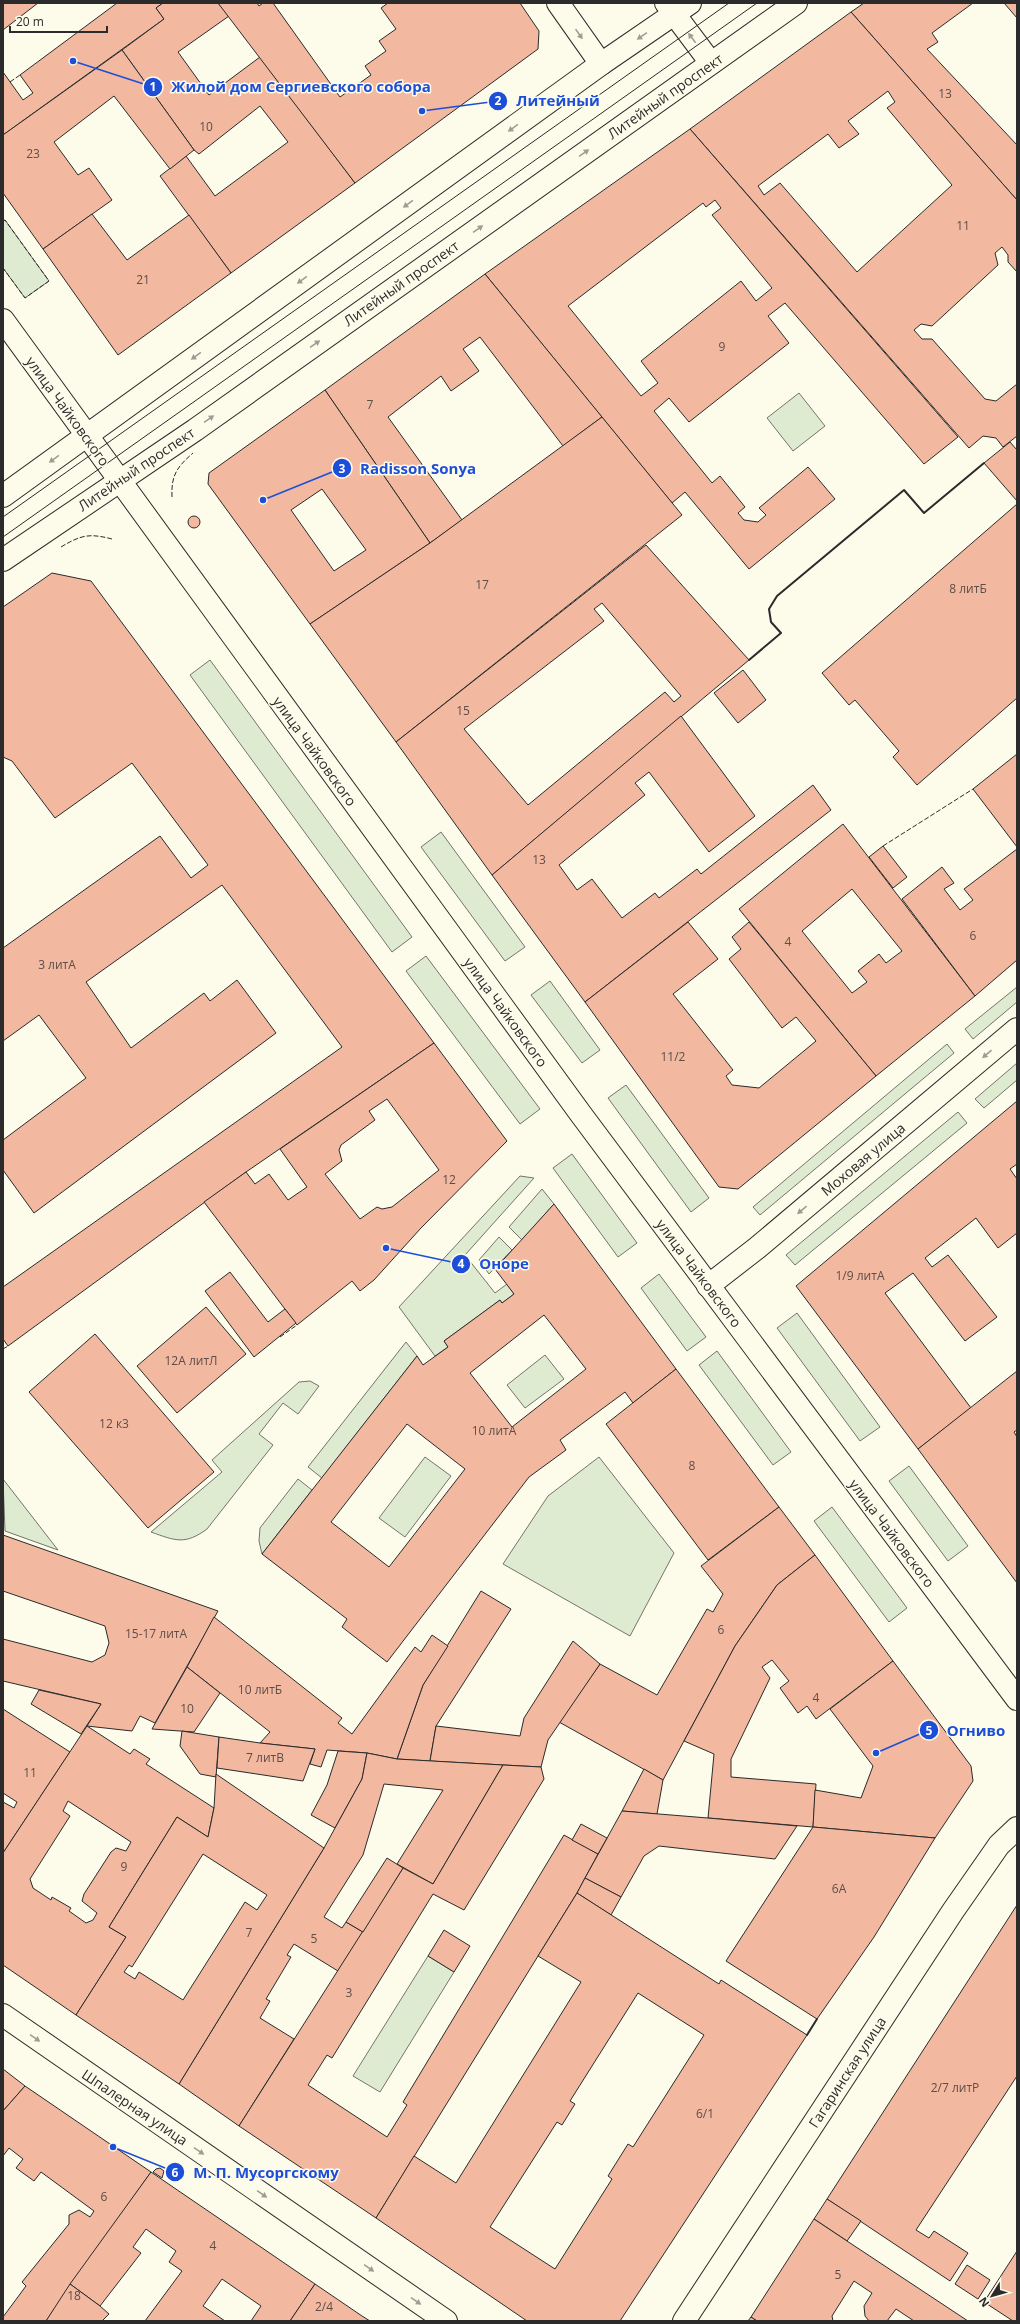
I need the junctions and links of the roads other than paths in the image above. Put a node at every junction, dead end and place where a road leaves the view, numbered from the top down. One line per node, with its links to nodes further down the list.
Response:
1 (558, 3): 5 (street, one-way to 5)
2 (796, 3): 4 (street, Литейный проспект)
3 (677, 7): 4 (street, one-way to 3); 5 (street, one-way to 5)
4 (711, 63): 8 (street, Литейный проспект, one-way to 4)
5 (601, 64): 7 (street, one-way to 7)
6 (3, 320): 7 (street, улица Чайковского)
7 (86, 436): 8 (street, улица Чайковского); 9 (street, one-way to 9)
8 (119, 481): 10 (street, Литейный проспект); 12 (street, улица Чайковского)
9 (3, 496)
10 (3, 560)
11 (1017, 1029): 12 (street, Моховая улица, one-way to 12)
12 (708, 1286): 13 (street, улица Чайковского)
13 (1017, 1699)
14 (1017, 1828): 17 (street, Гагаринская улица)
15 (3, 2015): 16 (street, Шпалерная улица, one-way to 16)
16 (446, 2321)
17 (684, 2321)

